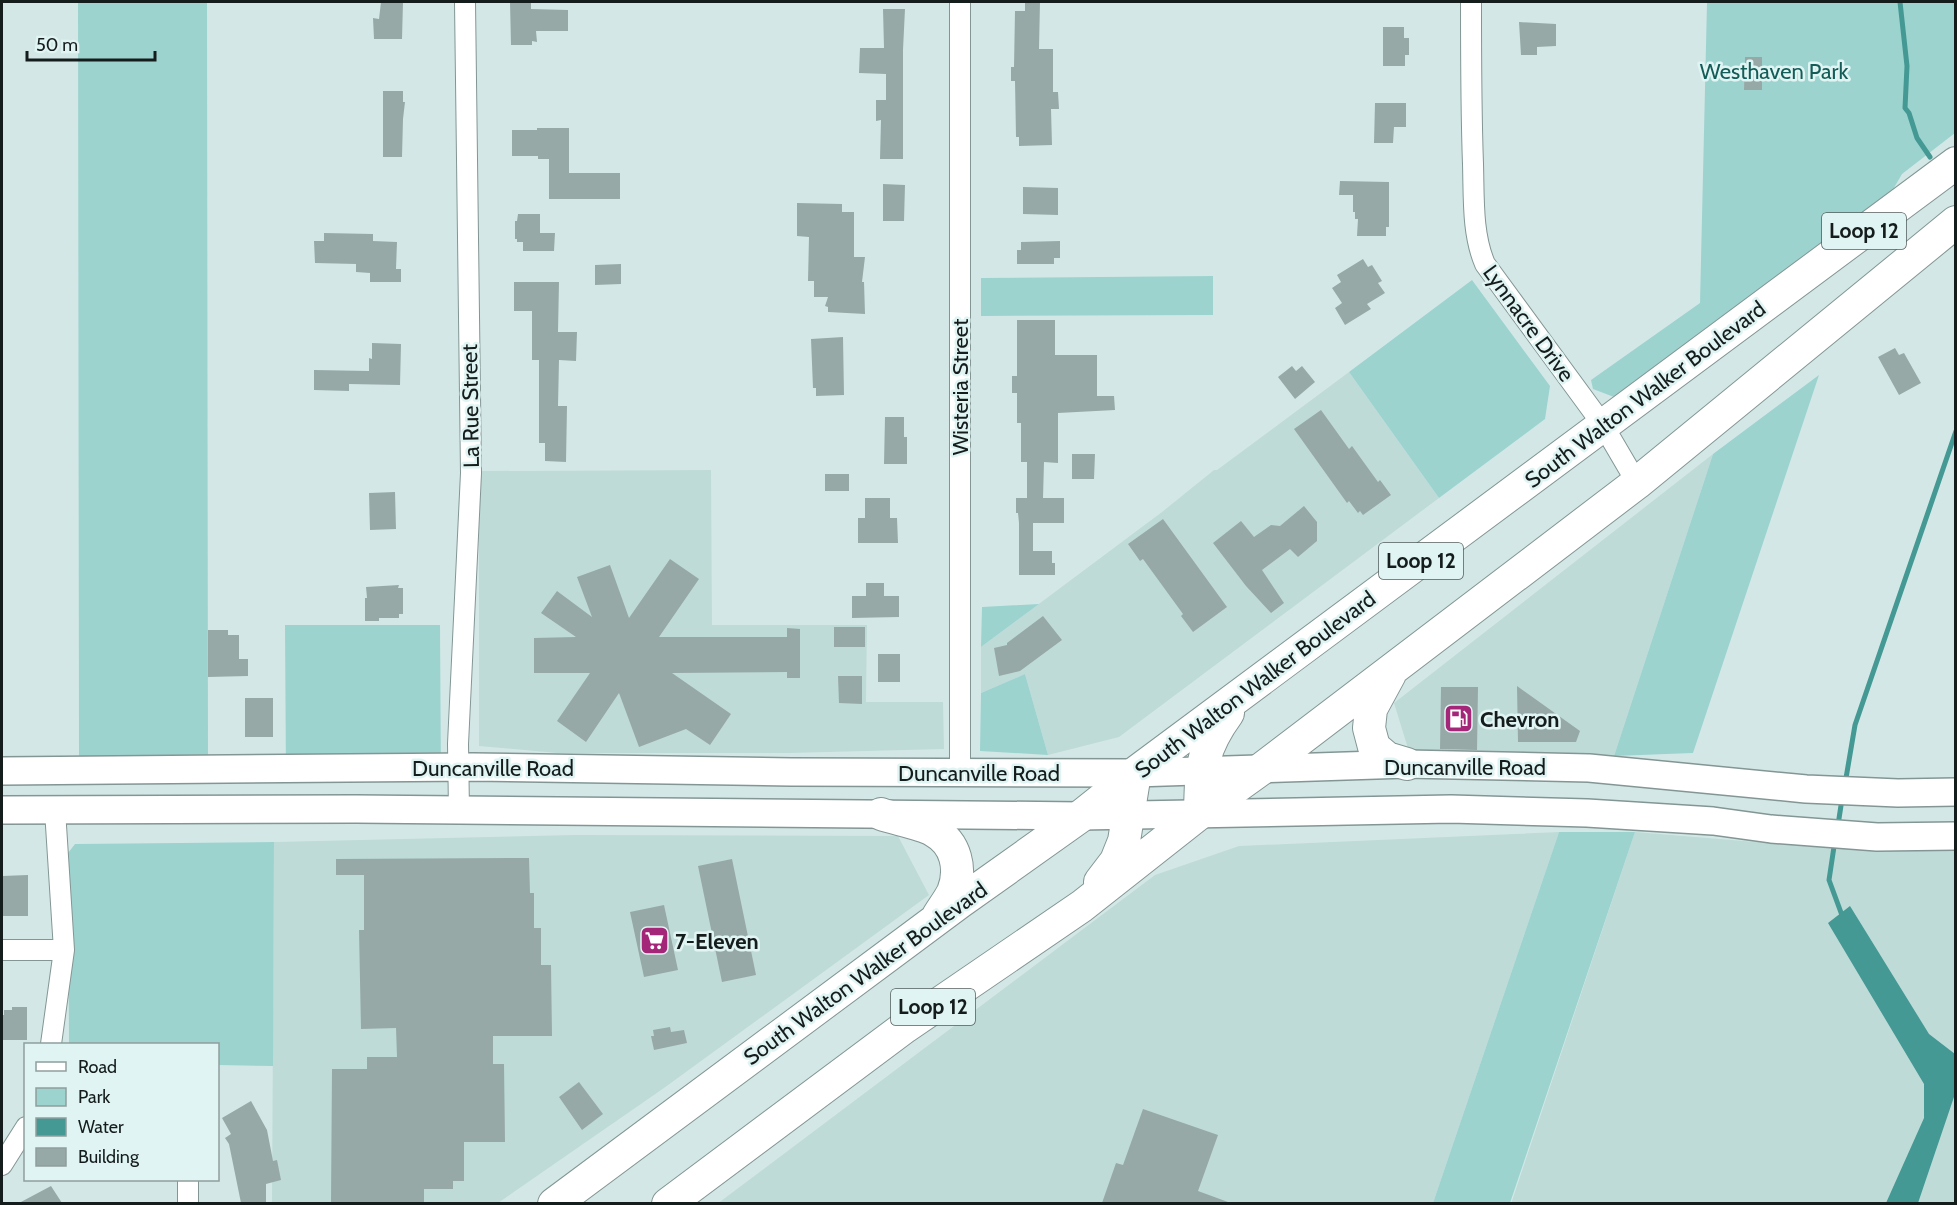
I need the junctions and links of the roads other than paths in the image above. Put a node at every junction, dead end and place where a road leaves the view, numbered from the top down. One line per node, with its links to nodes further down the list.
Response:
1 (465, 2): 11 (street, La Rue Street)
2 (960, 2): 16 (street, Wisteria Street)
3 (1471, 2): 6 (street, Lynnacre Drive)
4 (1956, 163): 6 (main road, South Walton Walker Boulevard / Loop 12)
5 (1956, 222): 7 (main road, Loop 12)
6 (1603, 425): 7 (street, Lynnacre Drive); 9 (main road, South Walton Walker Boulevard / Loop 12)
7 (1637, 483): 8 (main road, Loop 12)
8 (1393, 668): 10 (main road); 13 (main road, Loop 12)
9 (1240, 697): 15 (main road); 17 (main road, South Walton Walker Boulevard / Loop 12)
10 (1407, 764): 13 (main road, Duncanville Road); 18 (main road, Duncanville Road)
11 (459, 767): 12 (main road, Duncanville Road); 14 (main road, Duncanville Road); 22 (street, La Rue Street)
12 (680, 769): 16 (main road, Duncanville Road); 23 (main road)
13 (1260, 770): 15 (main road, Duncanville Road); 24 (main road, Loop 12)
14 (2, 771)
15 (1201, 772): 17 (main road, Duncanville Road); 24 (main road)
16 (960, 773): 17 (main road, Duncanville Road)
17 (1135, 773): 26 (main road); 27 (main road, South Walton Walker Boulevard / Loop 12)
18 (1774, 786): 19 (main road, Duncanville Road); 28 (main road)
19 (1956, 792)
20 (2, 810): 21 (main road, Duncanville Road)
21 (56, 810): 22 (main road, Duncanville Road); 33 (street)
22 (459, 811): 23 (main road, Duncanville Road)
23 (679, 811): 25 (main road, Duncanville Road)
24 (1200, 813): 26 (main road, Duncanville Road); 28 (main road, Duncanville Road); 30 (main road, Loop 12)
25 (881, 814): 27 (main road, Duncanville Road); 31 (main road)
26 (1130, 815): 27 (main road, Duncanville Road); 30 (main road)
27 (1081, 816): 31 (main road, South Walton Walker Boulevard / Loop 12)
28 (1776, 829): 29 (main road, Duncanville Road)
29 (1956, 836)
30 (1082, 906): 40 (main road, Loop 12)
31 (937, 919): 39 (main road, South Walton Walker Boulevard / Loop 12)
32 (2, 950): 33 (street)
33 (64, 950): 34 (street)
34 (51, 1043)
35 (24, 1131): 36 (street)
36 (2, 1165)
37 (188, 1181): 38 (street)
38 (188, 1203)
39 (554, 1203)
40 (668, 1203)

